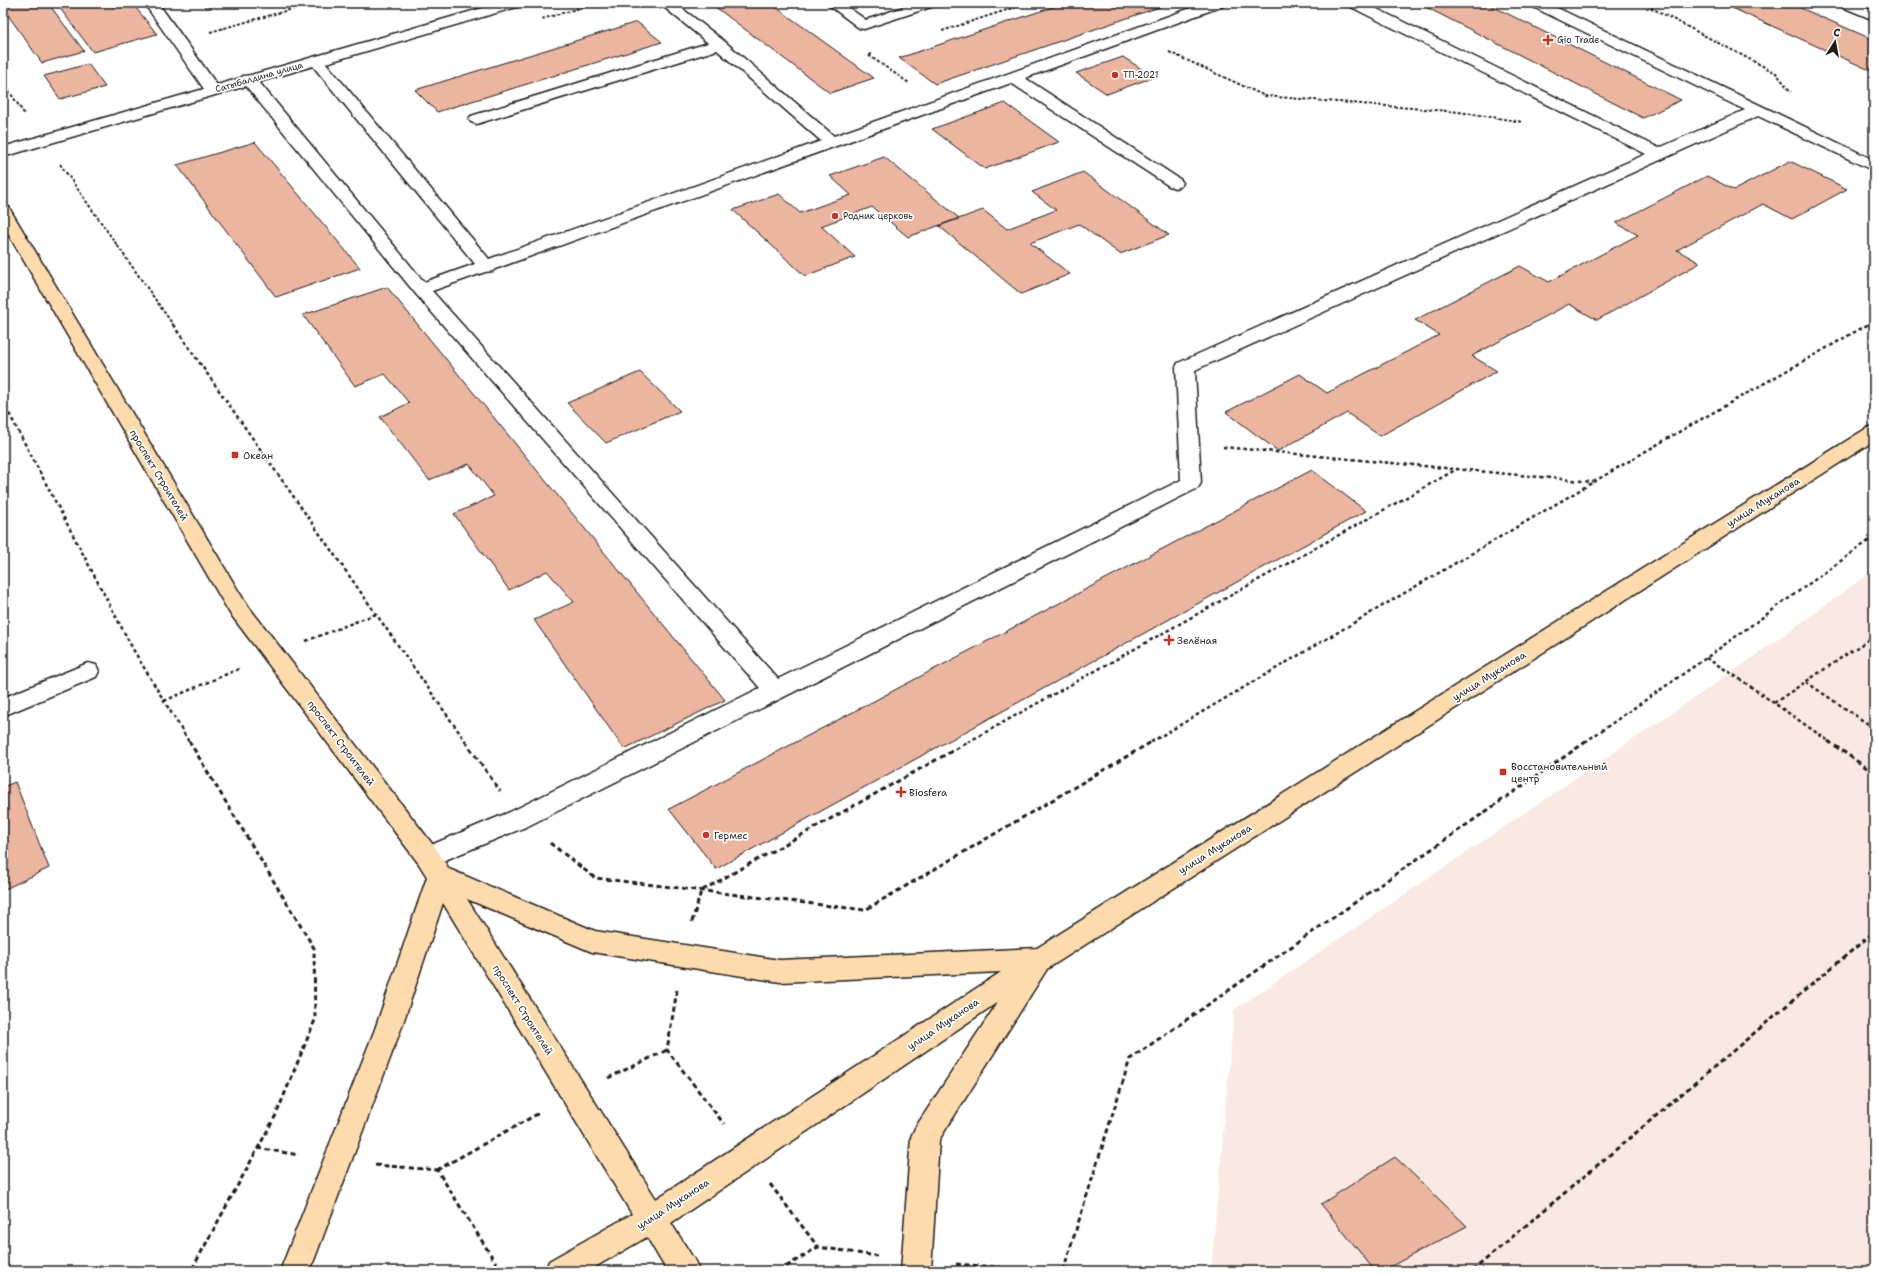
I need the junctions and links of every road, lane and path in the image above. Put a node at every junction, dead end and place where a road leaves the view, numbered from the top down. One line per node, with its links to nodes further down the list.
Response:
1 (151, 3): 16 (street)
2 (314, 3): 16 (path)
3 (515, 3): 19 (street, Сатыбалдина улица)
4 (666, 3): 17 (street)
5 (833, 3): 6 (street)
6 (929, 3)
7 (1028, 3): 14 (path)
8 (1218, 3): 15 (street)
9 (1354, 3): 32 (street)
10 (1536, 3): 26 (street)
11 (1642, 3): 24 (path)
12 (1845, 3): 13 (street)
13 (1874, 16)
14 (941, 31)
15 (1131, 34): 20 (street); 28 (path)
16 (179, 41): 23 (street)
17 (719, 44): 27 (street); 30 (street)
18 (876, 52): 25 (path)
19 (316, 60): 21 (street, Сатыбалдина улица); 36 (street)
20 (1013, 77): 25 (street); 34 (street)
21 (248, 79): 23 (street, Сатыбалдина улица); 37 (street)
22 (3, 82): 29 (path)
23 (213, 90): 29 (street, Сатыбалдина улица)
24 (1791, 92)
25 (939, 104): 30 (street)
26 (1758, 110): 32 (street); 33 (street)
27 (477, 119)
28 (1529, 122)
29 (43, 140): 31 (street, Сатыбалдина улица); 54 (path)
30 (832, 142): 36 (street)
31 (3, 152)
32 (1658, 154): 41 (street)
33 (1874, 166)
34 (1175, 184)
35 (3, 211): 55 (main road, проспект Строителей)
36 (487, 266): 37 (street)
37 (421, 289): 49 (street)
38 (1874, 321): 43 (path)
39 (3, 402): 60 (path)
40 (1874, 432): 59 (main road, улица Муканова)
41 (1189, 444): 42 (path); 49 (street)
42 (1457, 469): 43 (path); 56 (path)
43 (1594, 482): 56 (path)
44 (1874, 537): 46 (path)
45 (1874, 636): 48 (path)
46 (1706, 658): 50 (path); 71 (path)
47 (88, 671): 51 (street)
48 (1806, 682): 50 (path); 52 (path)
49 (775, 690): 54 (street)
50 (1774, 703): 53 (path)
51 (3, 707)
52 (1874, 728)
53 (1874, 773)
54 (519, 819): 55 (street); 56 (path)
55 (434, 866): 58 (main road); 62 (main road); 63 (main road, проспект Строителей)
56 (701, 890): 58 (path)
57 (1874, 932): 72 (path)
58 (683, 956): 59 (main road); 61 (path)
59 (1041, 959): 61 (main road, улица Муканова); 70 (main road)
60 (257, 1148): 62 (path); 65 (path)
61 (748, 1155): 63 (main road, улица Муканова); 64 (path)
62 (337, 1162): 66 (main road); 67 (path)
63 (651, 1219): 68 (main road, улица Муканова); 69 (main road, проспект Строителей)
64 (818, 1247)
65 (190, 1271)
66 (295, 1271)
67 (501, 1271)
68 (560, 1271)
69 (684, 1271)
70 (916, 1271)
71 (1063, 1271)
72 (1472, 1271)

